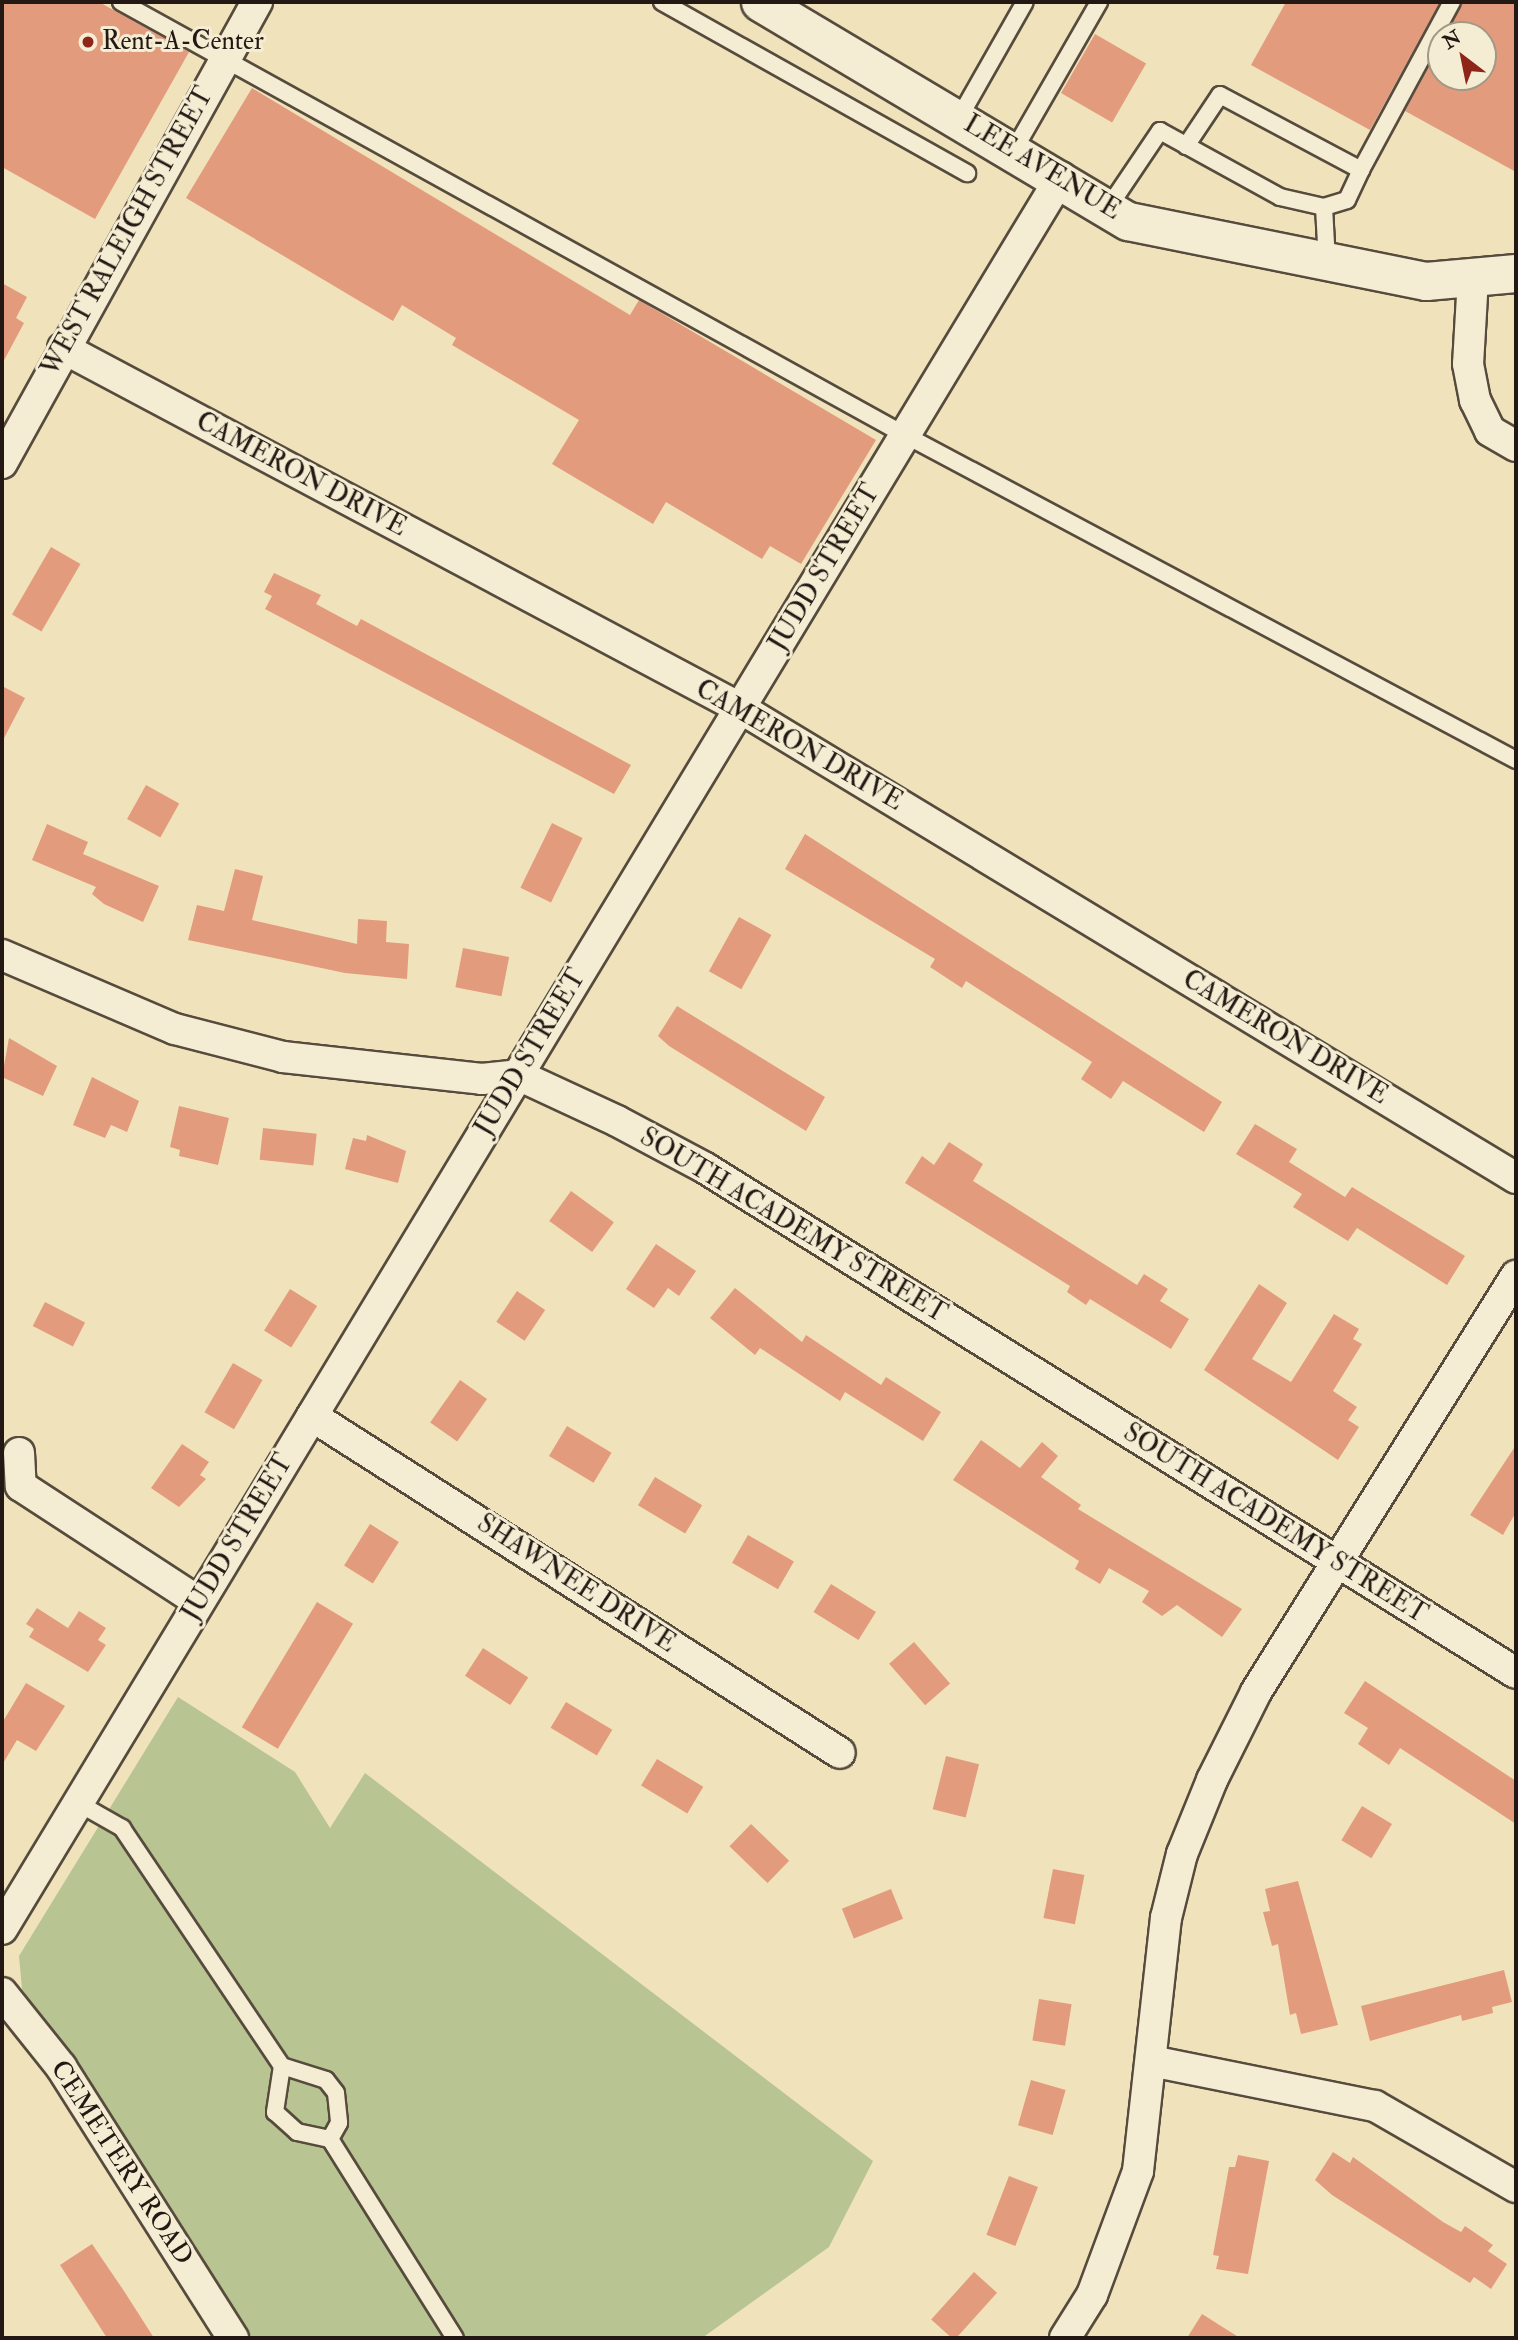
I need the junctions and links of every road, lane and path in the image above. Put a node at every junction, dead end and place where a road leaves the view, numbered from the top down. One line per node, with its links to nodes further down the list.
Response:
1 (121, 2): 8 (lane)
2 (257, 2): 8 (street, WEST RALEIGH STREET)
3 (662, 2): 13 (lane)
4 (760, 2): 9 (street, LEE AVENUE)
5 (1025, 2): 9 (lane)
6 (1099, 2): 11 (lane)
7 (1452, 2): 12 (lane)
8 (226, 57): 20 (street, WEST RALEIGH STREET); 21 (lane)
9 (959, 118): 11 (street, LEE AVENUE)
10 (1186, 146): 12 (lane); 15 (lane); 16 (lane)
11 (1014, 149): 14 (street, LEE AVENUE)
12 (1361, 170): 15 (lane)
13 (967, 173)
14 (1061, 177): 16 (street, LEE AVENUE); 21 (street, JUDD STREET)
15 (1324, 206): 17 (lane)
16 (1108, 208): 17 (street, LEE AVENUE)
17 (1328, 265): 19 (street, LEE AVENUE)
18 (1516, 273): 19 (street, LEE AVENUE)
19 (1473, 278): 22 (street)
20 (63, 348): 23 (street, WEST RALEIGH STREET); 24 (street, CAMERON DRIVE)
21 (905, 435): 24 (street, JUDD STREET); 25 (lane)
22 (1516, 446)
23 (2, 463)
24 (740, 708): 27 (street, JUDD STREET); 28 (street, CAMERON DRIVE)
25 (1516, 760)
26 (2, 955): 27 (street)
27 (518, 1075): 30 (street, JUDD STREET); 32 (street, SOUTH ACADEMY STREET)
28 (1516, 1178)
29 (1516, 1276): 32 (street)
30 (312, 1416): 33 (street, JUDD STREET); 35 (street, SHAWNEE DRIVE)
31 (19, 1453): 33 (street)
32 (1335, 1562): 34 (street, SOUTH ACADEMY STREET); 39 (street)
33 (199, 1602): 36 (street, JUDD STREET)
34 (1516, 1673)
35 (840, 1753)
36 (78, 1803): 37 (street, JUDD STREET); 40 (lane)
37 (2, 1929)
38 (2, 1993): 43 (street, CEMETERY ROAD)
39 (1151, 2061): 42 (street); 45 (street)
40 (282, 2066): 41 (lane); 41 (lane)
41 (330, 2139): 44 (lane)
42 (1516, 2187)
43 (233, 2338)
44 (455, 2338)
45 (1065, 2338)

